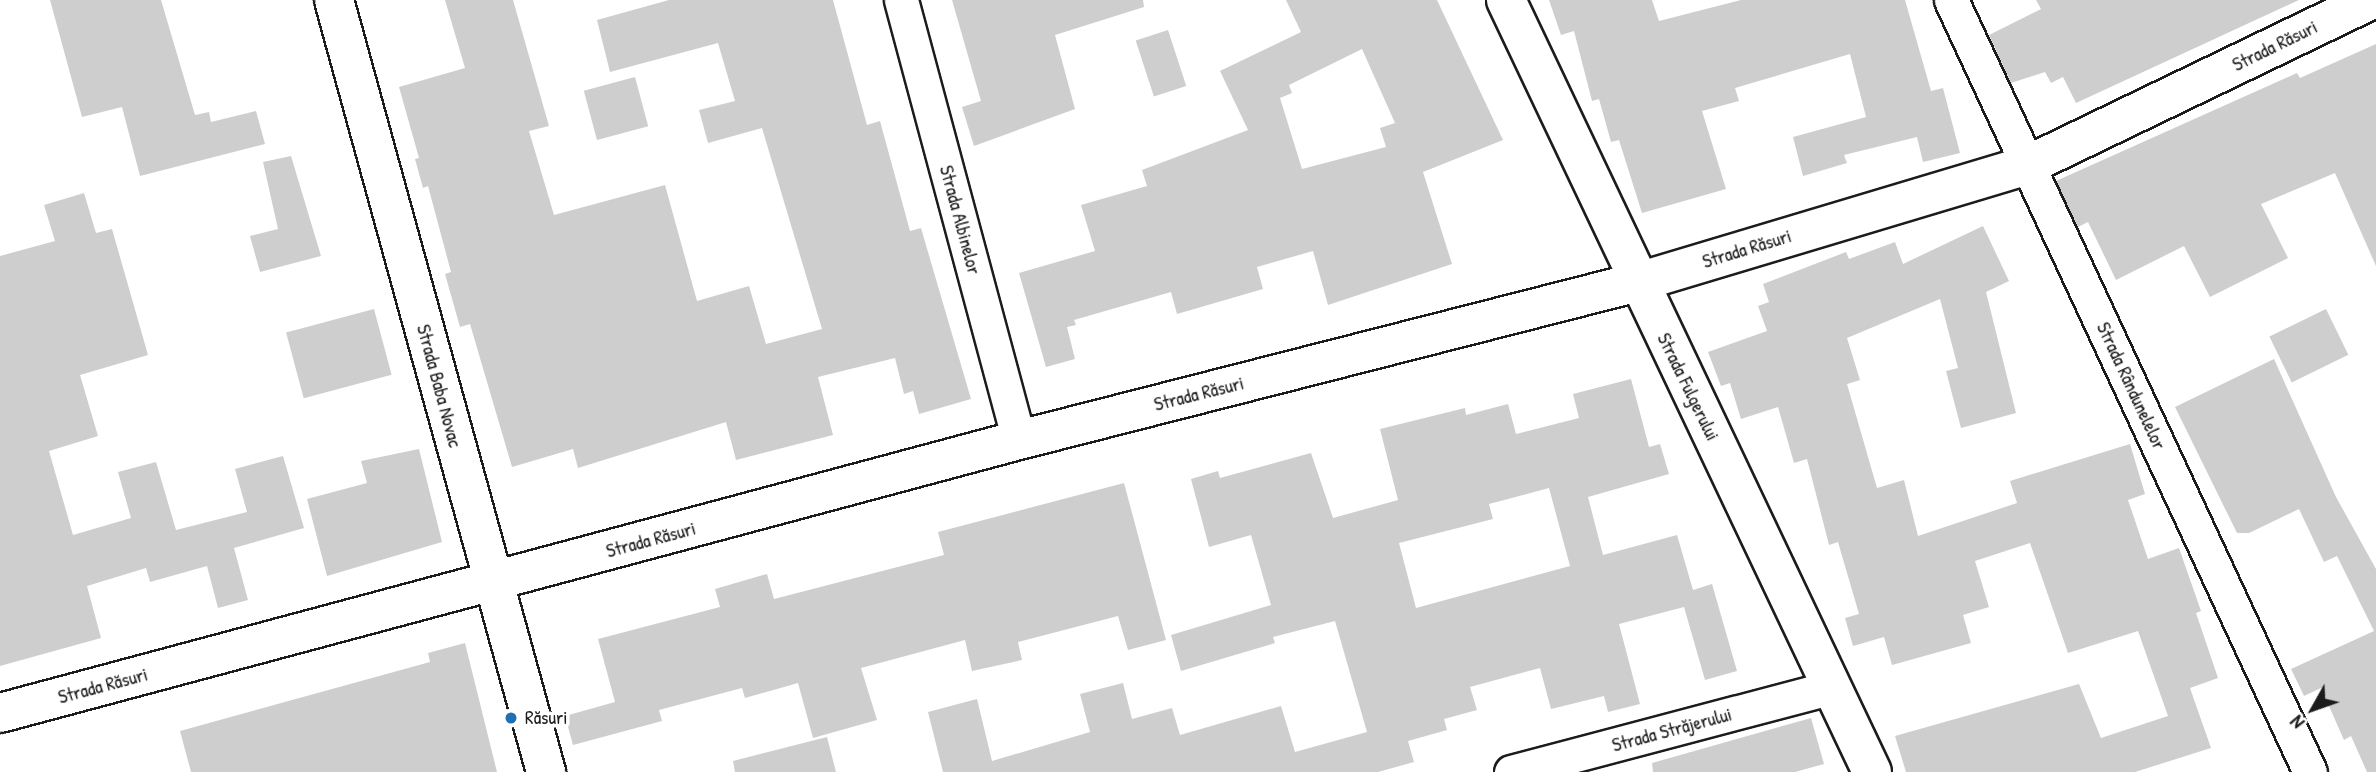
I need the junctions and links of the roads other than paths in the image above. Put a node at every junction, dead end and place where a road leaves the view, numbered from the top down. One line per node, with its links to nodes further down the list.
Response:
1 (334, 0): 9 (street, Strada Baba Novac)
2 (901, 0): 8 (street, Strada Albinelor)
3 (1506, 0): 7 (street, Strada Fulgerului)
4 (1951, 0): 6 (street, Strada Rândunelelor)
5 (2371, 0): 6 (street, Strada Răsuri)
6 (2028, 165): 7 (street, Strada Răsuri); 15 (street, Strada Rândunelelor)
7 (1638, 282): 8 (street, Strada Răsuri); 10 (street, Strada Fulgerului)
8 (1019, 440): 9 (street, Strada Răsuri)
9 (493, 584): 11 (street, Strada Răsuri); 12 (street, Strada Baba Novac)
10 (1833, 687): 13 (street, Strada Străjerului); 14 (street, Strada Fulgerului)
11 (0, 713)
12 (546, 772)
13 (1511, 772)
14 (1872, 772)
15 (2310, 772)

